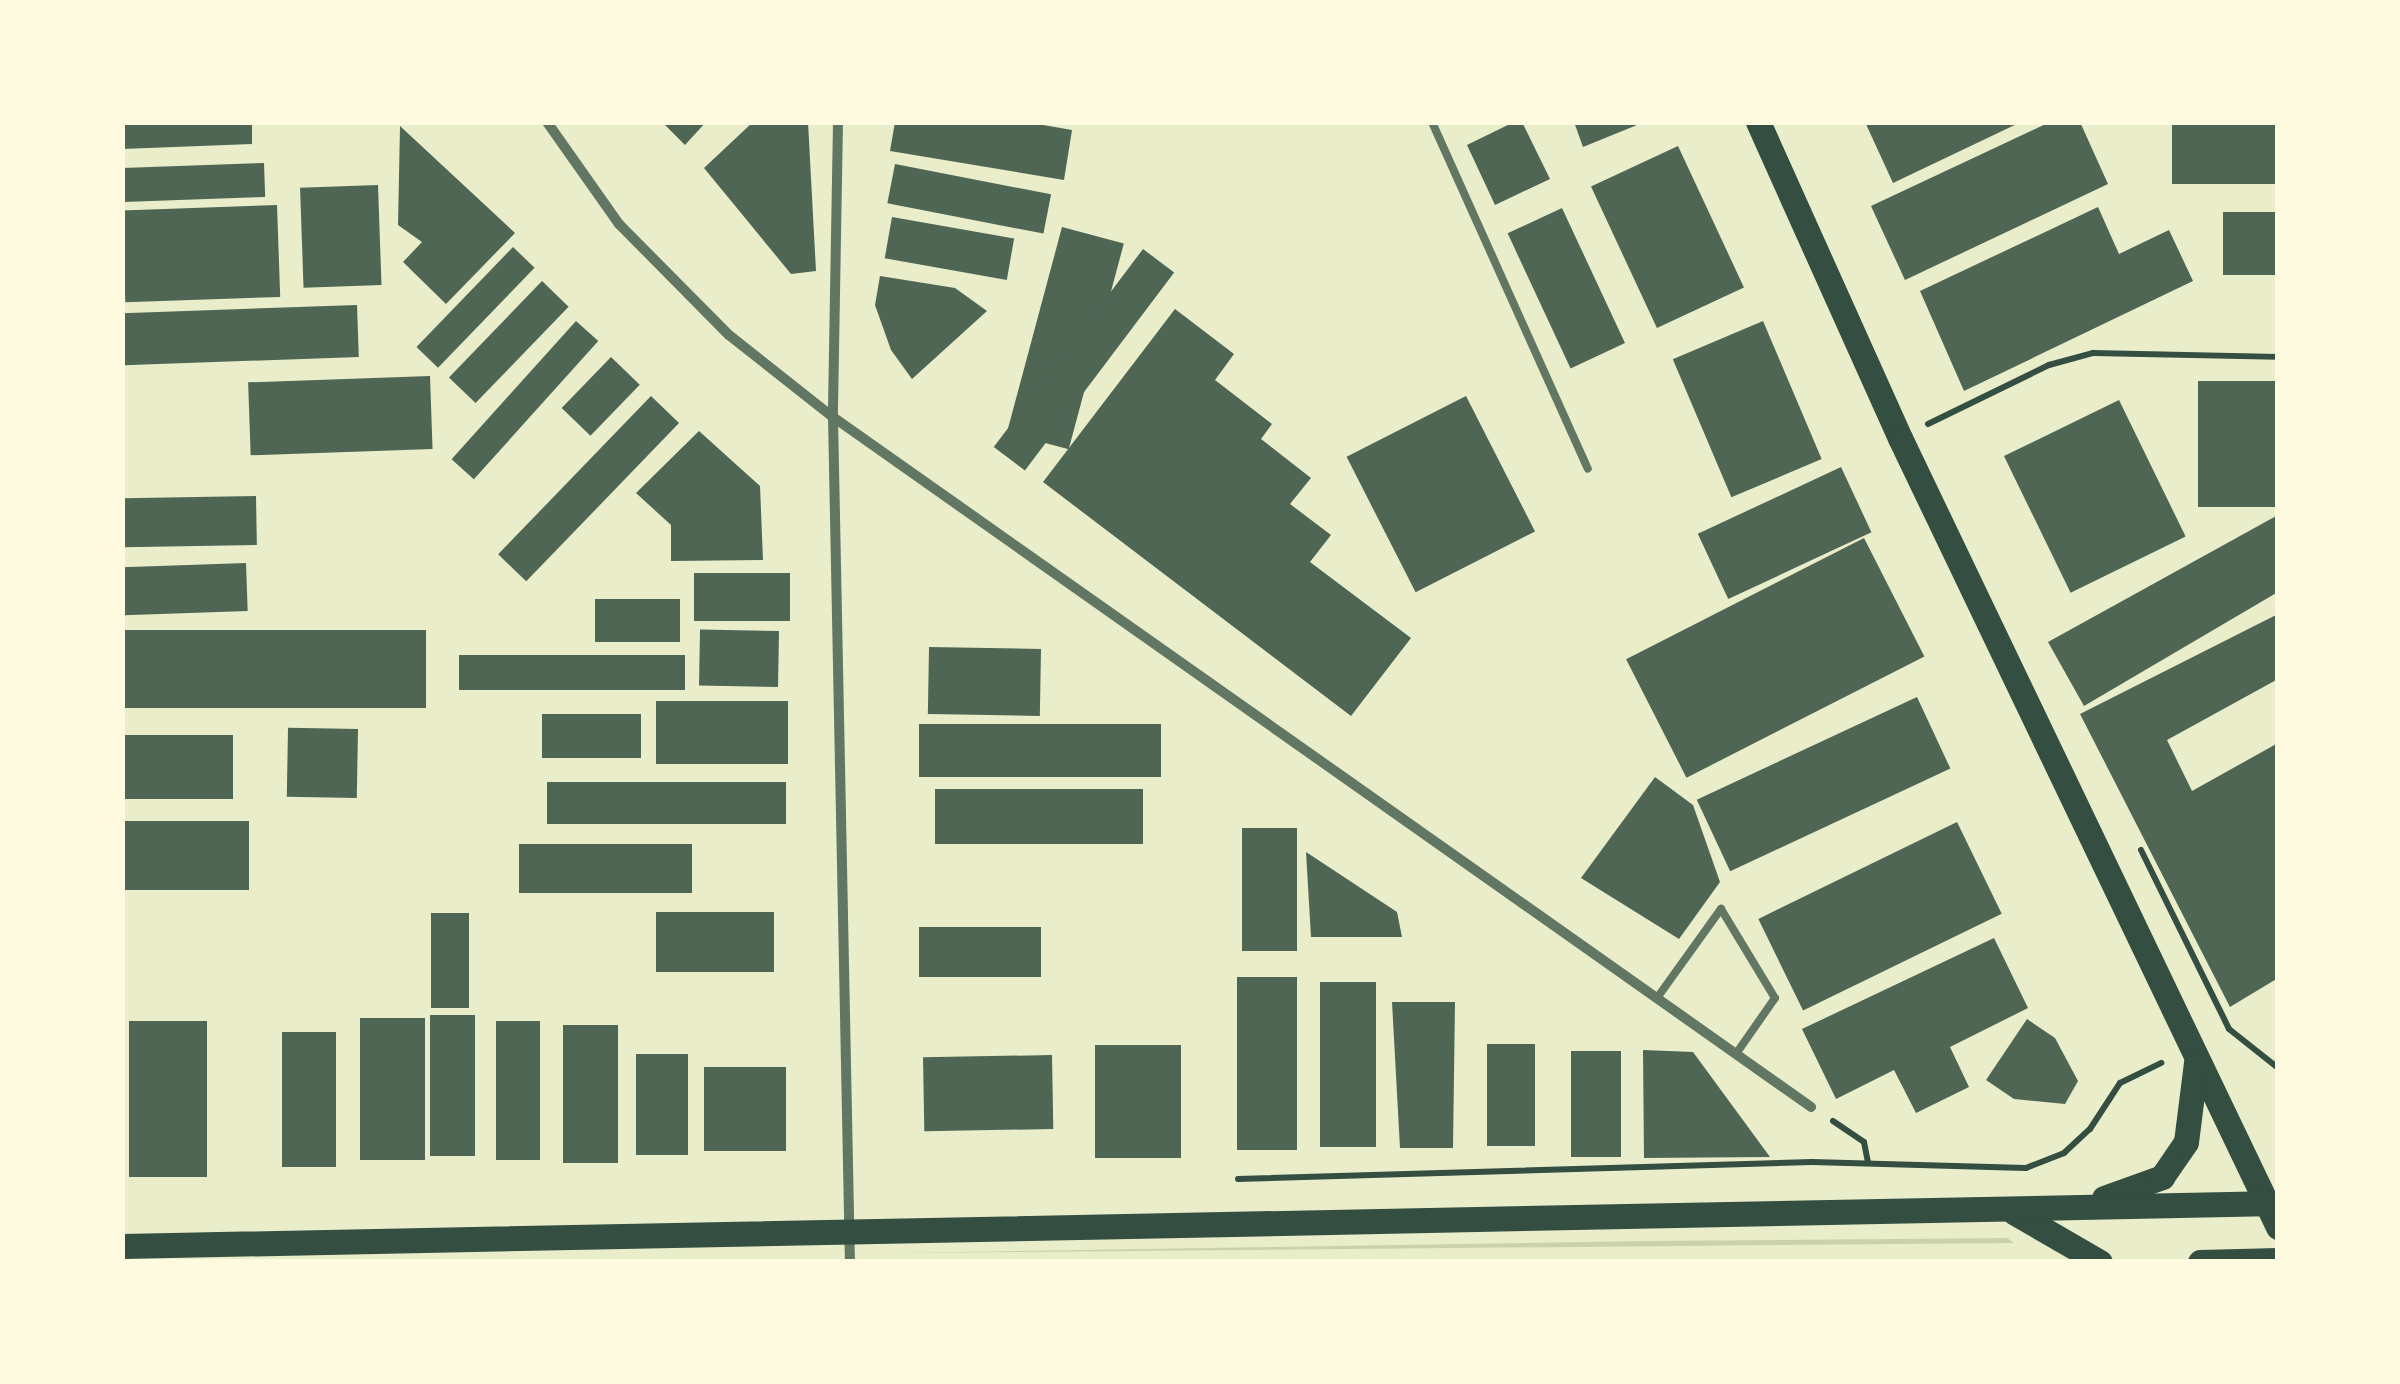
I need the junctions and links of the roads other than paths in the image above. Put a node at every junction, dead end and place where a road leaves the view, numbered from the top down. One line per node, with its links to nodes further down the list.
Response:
1 (548, 122): 5 (street)
2 (838, 122): 5 (street)
3 (1432, 122): 6 (lane)
4 (1758, 122): 9 (main road)
5 (833, 417): 7 (street); 13 (street)
6 (1588, 468)
7 (1656, 998): 8 (street); 8 (lane)
8 (1736, 1054): 10 (street)
9 (2194, 1054): 11 (main road); 12 (main road)
10 (1812, 1107)
11 (2274, 1211): 12 (main road)
12 (2015, 1213): 13 (main road); 17 (main road)
13 (850, 1230): 14 (main road); 16 (street)
14 (122, 1246)
15 (2278, 1260): 18 (main road)
16 (850, 1262)
17 (2100, 1262)
18 (2200, 1262)

